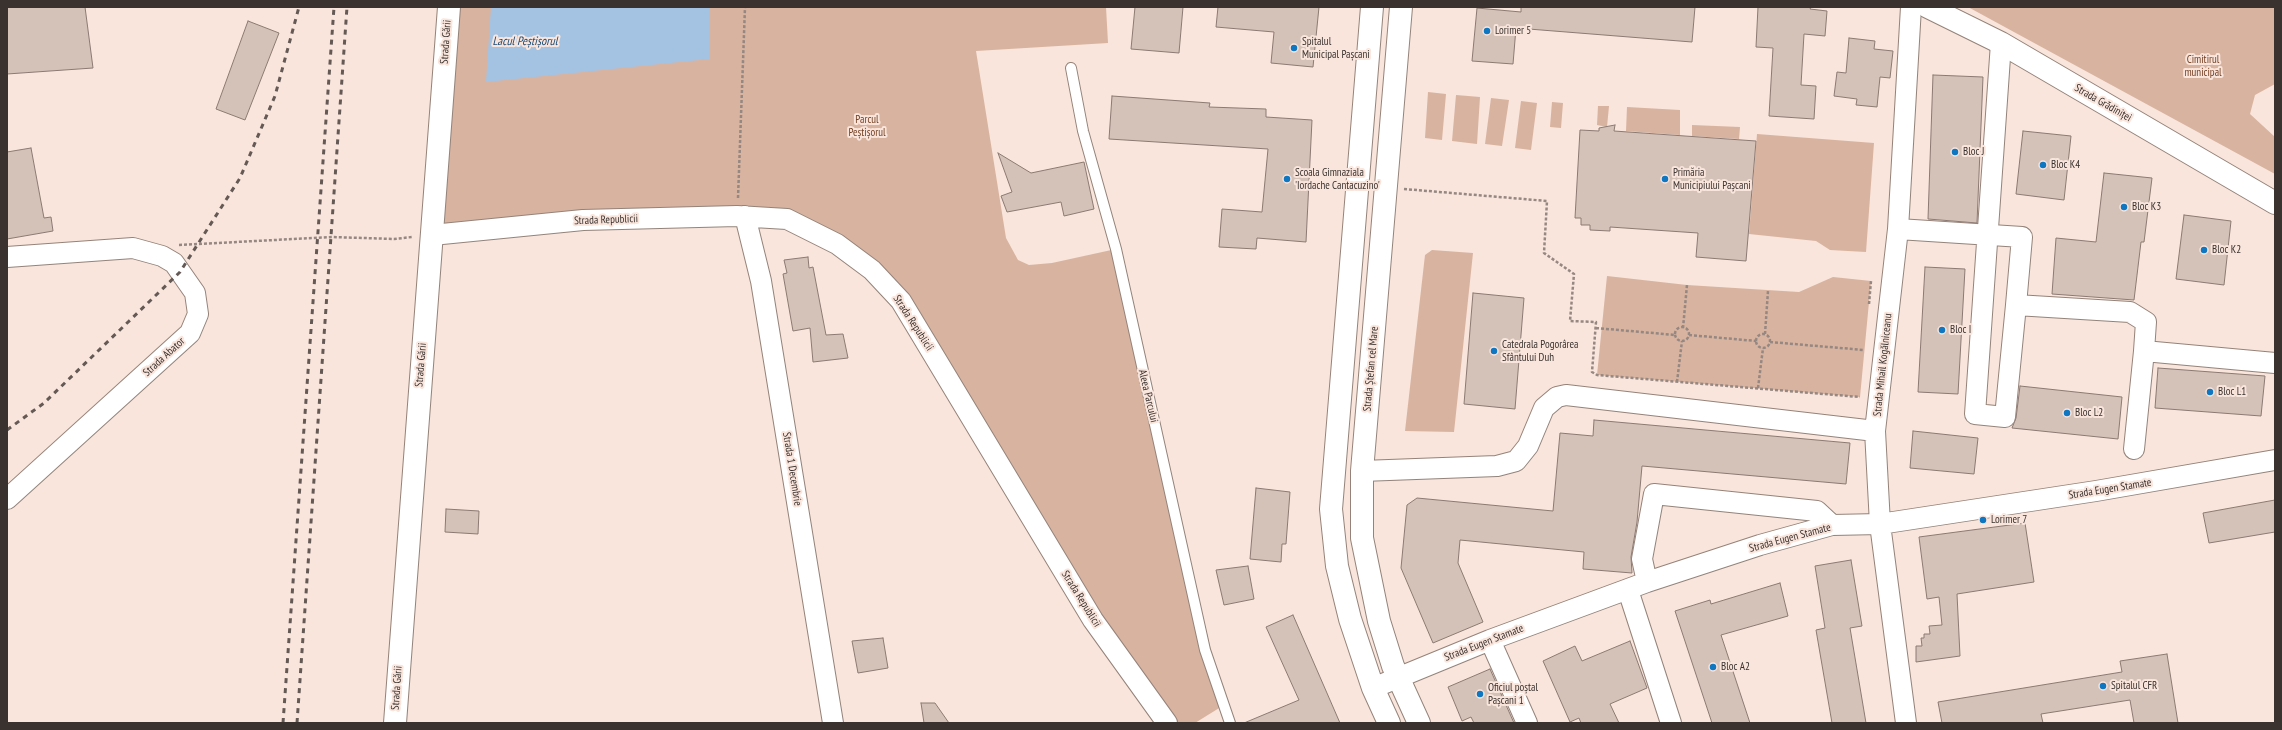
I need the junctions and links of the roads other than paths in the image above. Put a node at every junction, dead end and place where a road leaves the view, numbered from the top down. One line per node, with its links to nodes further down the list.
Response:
1 (449, 7): 11 (main road, Strada Gării)
2 (1372, 7): 13 (main road)
3 (1401, 7): 15 (main road, Strada Ștefan cel Mare)
4 (1925, 7): 5 (main road, Strada Grădiniței); 9 (street, Strada Mihail Kogălniceanu)
5 (2001, 43): 7 (main road, Strada Grădiniței); 10 (street)
6 (1071, 68): 33 (lane, Aleea Parcului)
7 (2275, 203)
8 (741, 216): 11 (street, Strada Republicii); 31 (street, Strada 1 Decembrie); 32 (street, Strada Republicii)
9 (1898, 229): 10 (street); 18 (street, Strada Mihail Kogălniceanu)
10 (1988, 234): 14 (street); 14 (street)
11 (432, 235): 30 (main road, Strada Gării)
12 (7, 257): 22 (street, Strada Abator)
13 (1348, 304): 15 (main road); 29 (main road)
14 (2016, 304): 16 (street)
15 (1376, 306): 21 (main road, Strada Ștefan cel Mare)
16 (2144, 350): 17 (street); 19 (street)
17 (2275, 363)
18 (1875, 431): 21 (street); 23 (street, Strada Mihail Kogălniceanu)
19 (2134, 449)
20 (2275, 460): 23 (street, Strada Eugen Stamate)
21 (1362, 471): 28 (main road, Strada Ștefan cel Mare)
22 (7, 499)
23 (1880, 524): 24 (street, Strada Eugen Stamate); 38 (street, Strada Mihail Kogălniceanu)
24 (1832, 525): 25 (street, Strada Eugen Stamate); 25 (street)
25 (1647, 582): 26 (street, Strada Eugen Stamate)
26 (1628, 590): 27 (street, Strada Eugen Stamate); 37 (street)
27 (1490, 640): 28 (street, Strada Eugen Stamate); 36 (street)
28 (1399, 678): 29 (street, Strada Eugen Stamate); 35 (main road, Strada Ștefan cel Mare)
29 (1373, 688): 34 (main road)
30 (395, 723)
31 (833, 723)
32 (1167, 723)
33 (1230, 723)
34 (1389, 723)
35 (1418, 723)
36 (1527, 723)
37 (1671, 723)
38 (1906, 723)

